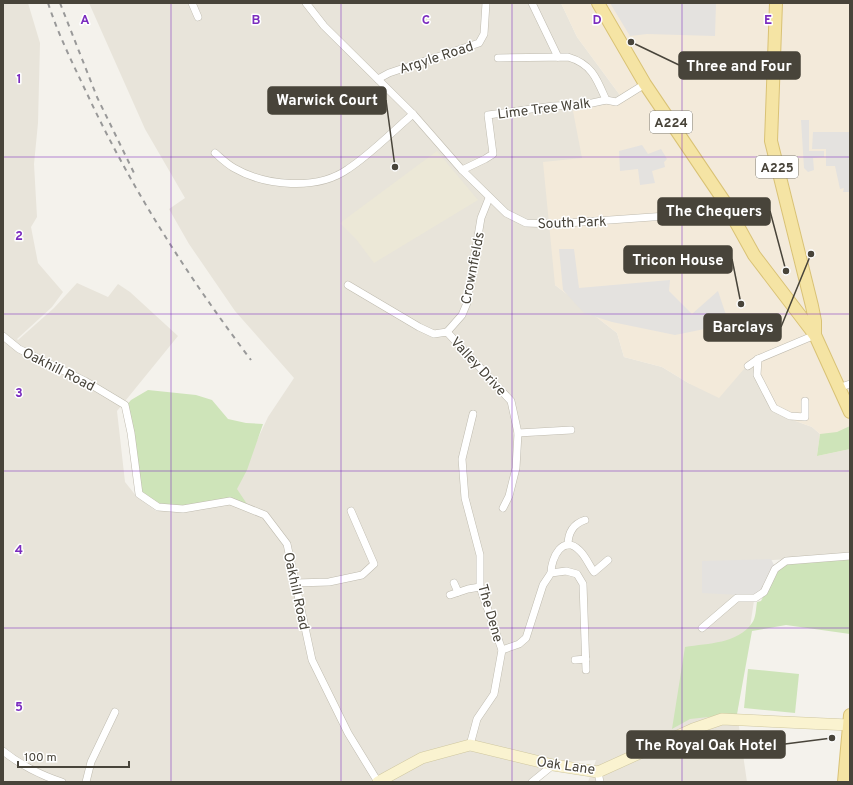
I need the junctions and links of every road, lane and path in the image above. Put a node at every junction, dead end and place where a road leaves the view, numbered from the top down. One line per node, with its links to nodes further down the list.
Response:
1 (192, 3): 7 (street)
2 (306, 3): 10 (street, South Park)
3 (486, 3): 10 (street, Argyle Road)
4 (532, 3): 8 (street)
5 (598, 3): 11 (main road, A224)
6 (776, 3): 19 (main road, A225)
7 (198, 17)
8 (558, 57): 9 (street); 12 (street)
9 (498, 58)
10 (378, 79): 13 (street, South Park)
11 (645, 84): 12 (street, Lime Tree Walk); 17 (main road, A224)
12 (606, 100): 15 (street, Lime Tree Walk)
13 (413, 114): 14 (street); 15 (street, South Park)
14 (215, 153)
15 (462, 170): 16 (street, South Park)
16 (489, 198): 17 (street, South Park); 21 (street, Crownfields)
17 (725, 204): 20 (main road, A224)
18 (348, 285): 21 (street, Valley Drive)
19 (812, 306): 20 (main road); 22 (main road, A225)
20 (799, 314): 22 (main road, A224)
21 (447, 332): 32 (street, Valley Drive)
22 (815, 335): 24 (street); 27 (main road, A225)
23 (3, 336): 40 (street, Oakhill Road)
24 (758, 359): 25 (street); 28 (street)
25 (748, 366)
26 (850, 384): 27 (street)
27 (838, 388): 29 (main road, A225)
28 (805, 401)
29 (850, 412)
30 (473, 414): 42 (street, The Dene)
31 (571, 430): 32 (street)
32 (518, 433): 33 (street, Valley Drive)
33 (503, 508)
34 (351, 511): 40 (street)
35 (585, 520): 36 (street)
36 (568, 545): 38 (street); 39 (street)
37 (850, 556): 45 (street)
38 (608, 560)
39 (552, 573): 46 (street); 47 (street)
40 (296, 583): 58 (street, Oakhill Road)
41 (454, 583): 43 (street)
42 (480, 587): 43 (street); 46 (street, The Dene)
43 (458, 592): 44 (street)
44 (450, 595)
45 (702, 628)
46 (502, 650): 52 (street, The Dene)
47 (586, 659): 48 (street); 49 (street)
48 (575, 660)
49 (586, 670)
50 (115, 712): 57 (street)
51 (849, 720): 55 (street, Oak Lane); 60 (main road)
52 (470, 746): 54 (street, Oak Lane); 58 (street, Oak Lane)
53 (3, 751): 56 (street)
54 (553, 765): 55 (street, Oak Lane); 59 (street)
55 (599, 777)
56 (62, 782)
57 (86, 782)
58 (378, 782)
59 (532, 782)
60 (844, 782)

